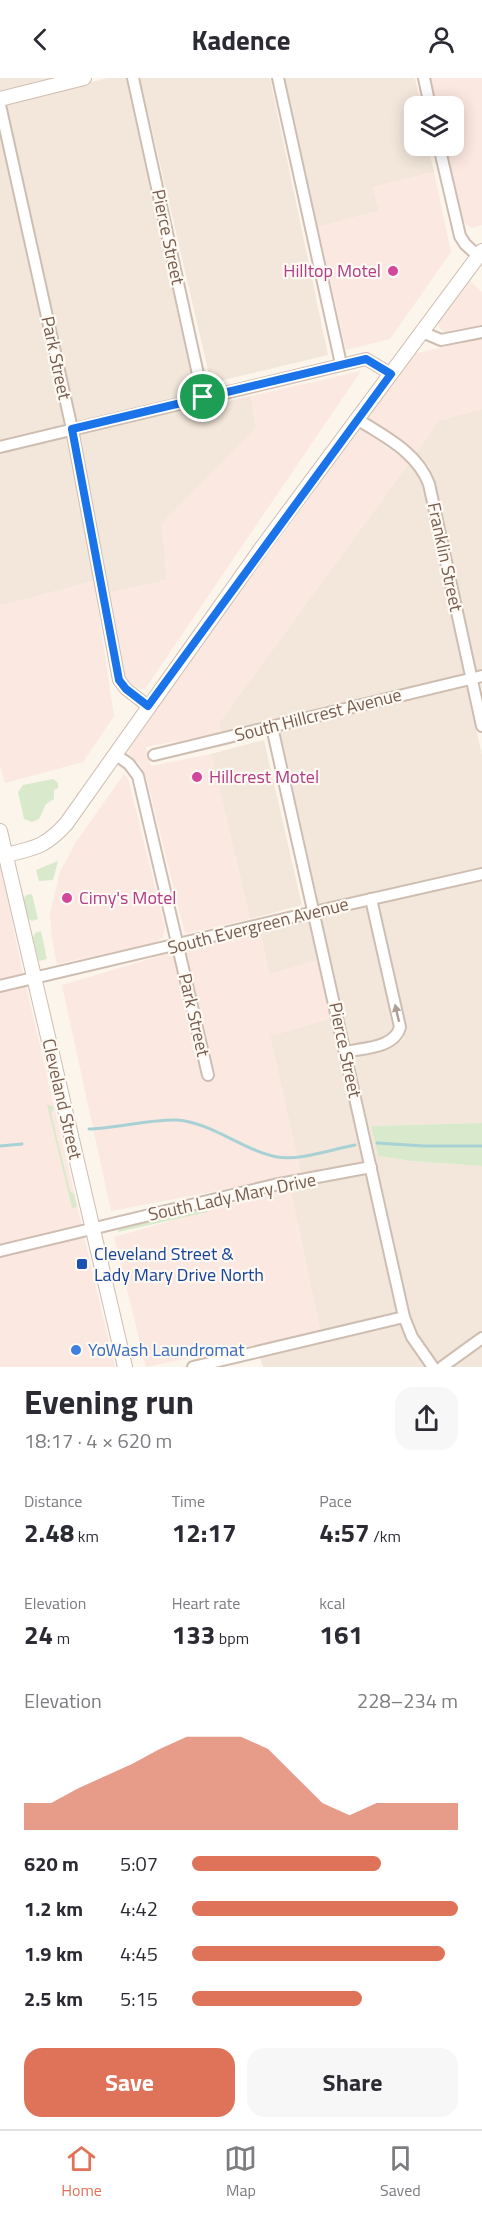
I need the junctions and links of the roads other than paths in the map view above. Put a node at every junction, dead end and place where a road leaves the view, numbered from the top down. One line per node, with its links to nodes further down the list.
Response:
1 (84, 78): 6 (street)
2 (133, 78): 14 (street, Pierce Street)
3 (278, 78): 12 (street)
4 (424, 78): 5 (street)
5 (428, 96)
6 (0, 99)
7 (0, 105): 16 (street, Park Street)
8 (441, 156): 9 (street)
9 (480, 253): 10 (street)
10 (422, 332): 11 (street); 13 (street)
11 (482, 332)
12 (341, 364): 13 (street); 14 (street)
13 (391, 374): 15 (street)
14 (203, 397): 16 (street)
15 (357, 419): 18 (street, Franklin Street); 19 (street)
16 (72, 429): 17 (street); 19 (street, Park Street)
17 (0, 447)
18 (477, 677): 20 (street, Franklin Street); 21 (street, South Hillcrest Avenue)
19 (148, 706): 22 (street)
20 (482, 726)
21 (272, 727): 23 (street, South Hillcrest Avenue); 28 (street, Pierce Street)
22 (116, 754): 25 (street); 29 (street, Park Street)
23 (154, 754)
24 (0, 831): 25 (street, Cleveland Street)
25 (6, 855): 30 (street, Cleveland Street)
26 (482, 874): 27 (street, South Evergreen Avenue)
27 (371, 899): 28 (street, South Evergreen Avenue); 32 (street, one-way to 27)
28 (314, 912): 29 (street, South Evergreen Avenue); 32 (street, Pierce Street)
29 (178, 945): 30 (street, South Evergreen Avenue); 33 (street, Park Street)
30 (35, 978): 31 (street, South Evergreen Avenue); 35 (street, Cleveland Street)
31 (0, 986)
32 (345, 1052): 34 (street, Pierce Street)
33 (208, 1075)
34 (371, 1167): 35 (street, South Lady Mary Drive); 37 (street, Pierce Street)
35 (93, 1229): 36 (street, South Lady Mary Drive); 39 (street, Cleveland Street)
36 (0, 1251)
37 (404, 1317): 40 (street); 41 (street, Pierce Street)
38 (482, 1338): 42 (street)
39 (125, 1367)
40 (193, 1367)
41 (433, 1367)
42 (442, 1367)

